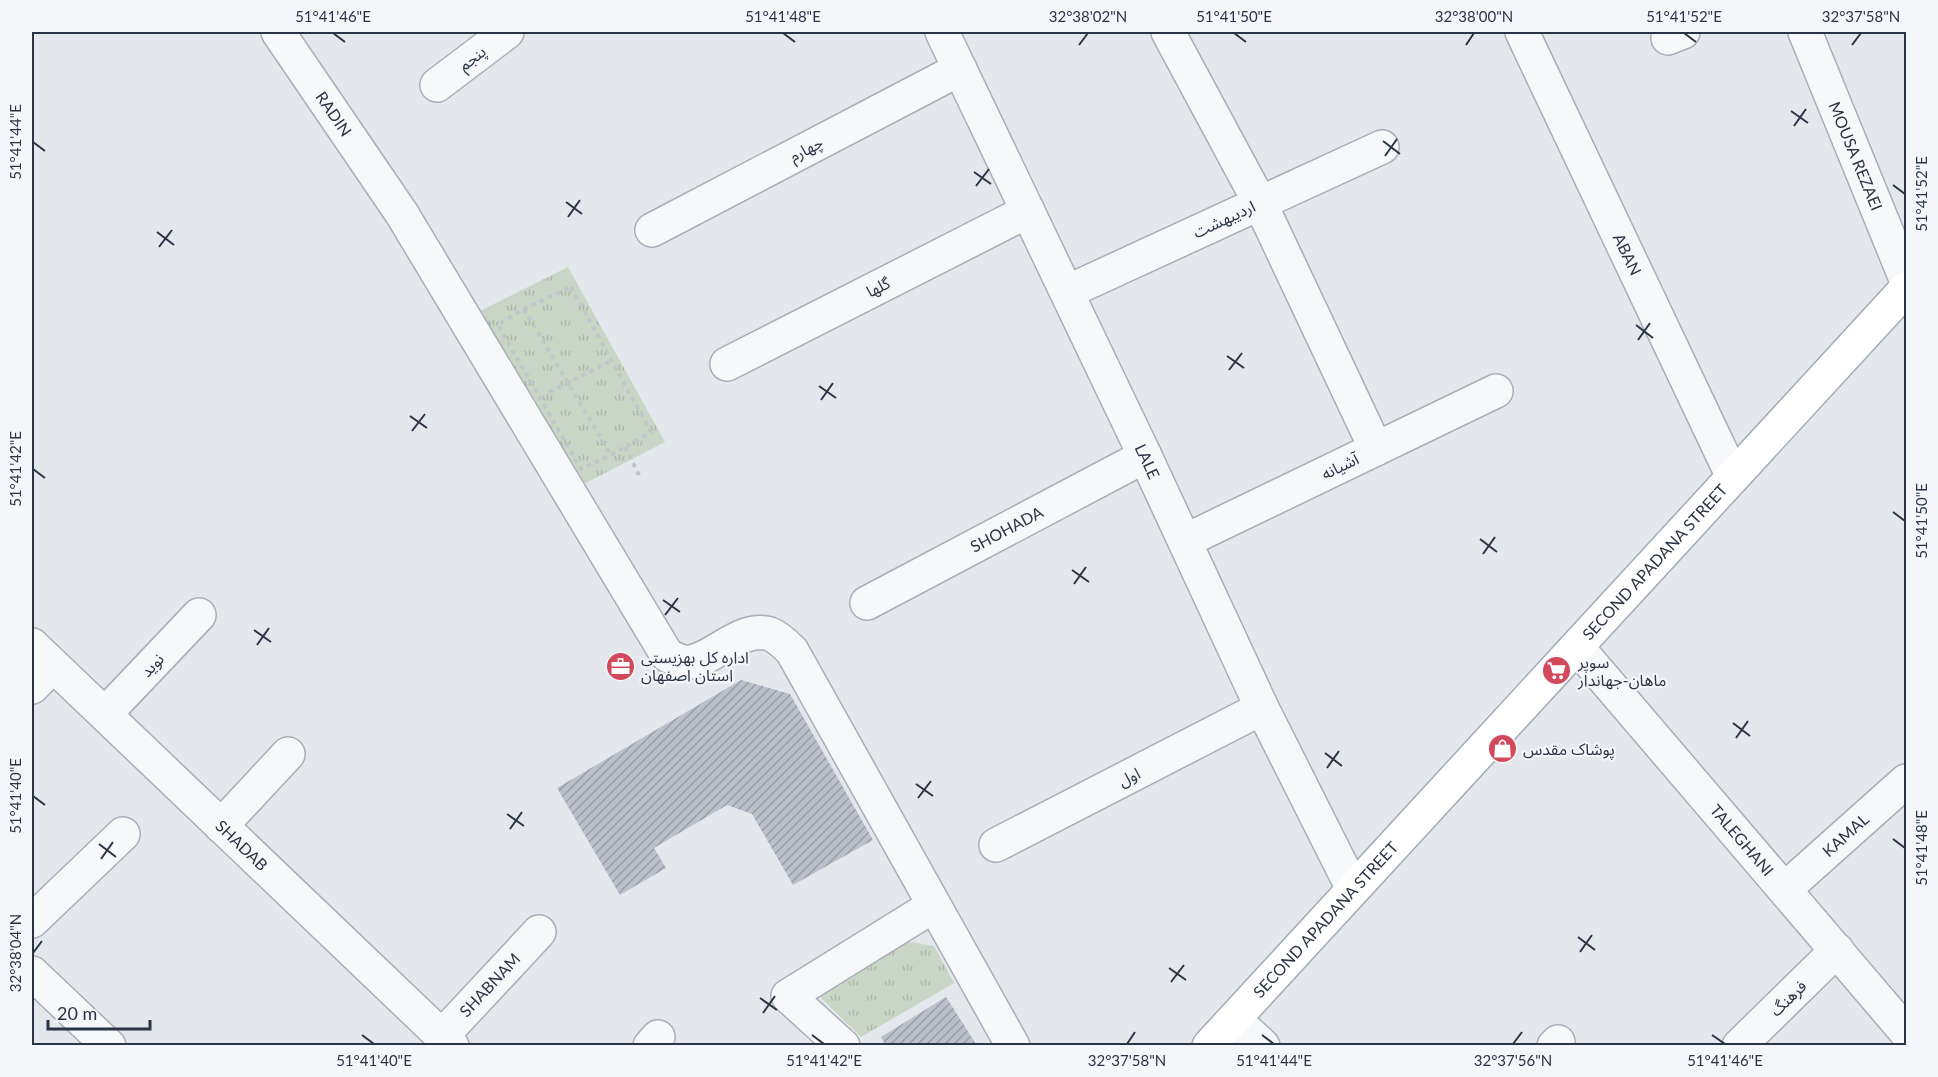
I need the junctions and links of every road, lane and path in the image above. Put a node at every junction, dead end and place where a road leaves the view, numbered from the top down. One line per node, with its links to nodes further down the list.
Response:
1 (278, 32): 42 (street, RADIN)
2 (507, 32): 8 (street, پنجم)
3 (1168, 32): 10 (street)
4 (1522, 32): 27 (street, ABAN)
5 (1805, 32): 13 (street, MOUSA REZAEI)
6 (947, 33): 7 (street, LALE)
7 (960, 69): 11 (street, LALE); 12 (street, چهارم)
8 (437, 85)
9 (1382, 147): 10 (street, اردیبهشت)
10 (1260, 203): 15 (street, اردیبهشت); 23 (street)
11 (1028, 211): 15 (street, LALE); 18 (street, گلها)
12 (652, 230)
13 (1906, 279)
14 (1906, 289): 27 (main road, SECOND APADANA STREET)
15 (1067, 292): 25 (street, LALE)
16 (524, 309): 17 (path); 19 (path); 21 (path)
17 (613, 360): 19 (path); 22 (path)
18 (727, 364)
19 (567, 382): 21 (path); 24 (path)
20 (1496, 391): 23 (street, آشیانه)
21 (539, 398): 24 (path)
22 (624, 447): 24 (path); 26 (path)
23 (1376, 449): 28 (street, آشیانه)
24 (611, 455)
25 (1145, 456): 28 (street, LALE); 29 (street, SHOHADA)
26 (640, 477)
27 (1733, 477): 31 (main road, SECOND APADANA STREET)
28 (1185, 541): 33 (street, LALE)
29 (867, 603)
30 (199, 615): 34 (street, نوید)
31 (1577, 647): 40 (main road, SECOND APADANA STREET); 41 (street, TALEGHANI)
32 (39, 666): 34 (street, SHADAB)
33 (1262, 708): 39 (street, اول); 40 (street, LALE)
34 (105, 714): 37 (street, SHADAB)
35 (288, 754): 37 (street)
36 (1906, 781): 41 (street, KAMAL)
37 (222, 826): 49 (street, SHADAB)
38 (123, 834): 43 (street)
39 (996, 845)
40 (1353, 889): 47 (main road, SECOND APADANA STREET)
41 (1785, 889): 45 (street, TALEGHANI)
42 (933, 906): 51 (street); 52 (street, RADIN)
43 (32, 921)
44 (539, 932): 49 (street, SHABNAM)
45 (1837, 950): 48 (street, TALEGHANI); 55 (street, فرهنگ)
46 (32, 973): 50 (street)
47 (1234, 1018): 53 (main road, SECOND APADANA STREET); 54 (street)
48 (1906, 1032)
49 (447, 1041)
50 (109, 1046)
51 (843, 1046)
52 (1012, 1046)
53 (1209, 1046)
54 (1263, 1046)
55 (1739, 1046)

